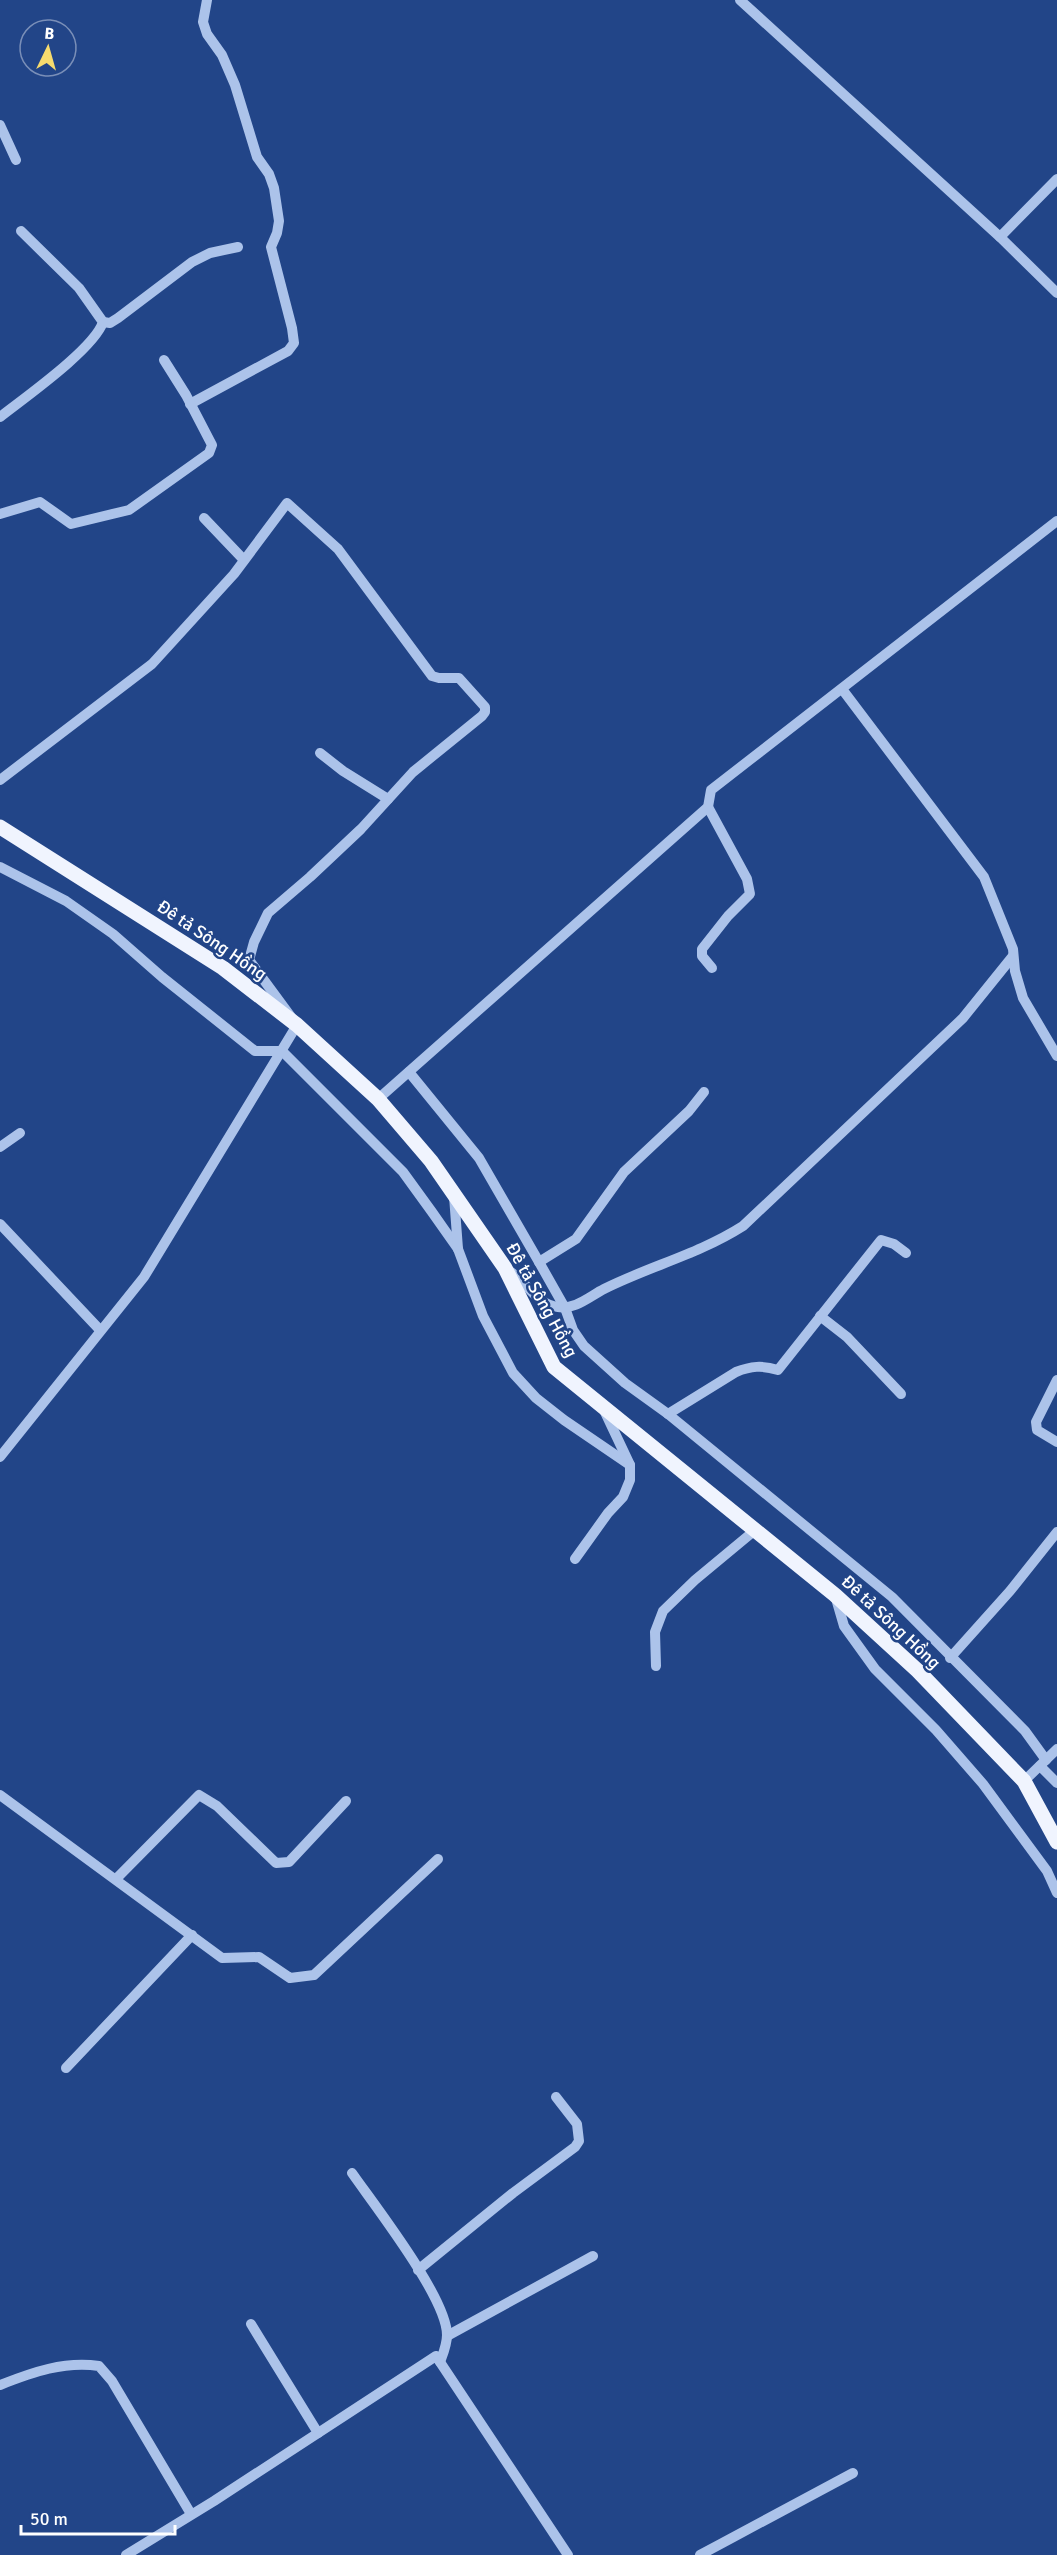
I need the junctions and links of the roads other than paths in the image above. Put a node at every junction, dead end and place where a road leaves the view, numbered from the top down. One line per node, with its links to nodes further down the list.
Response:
1 (207, 0): 12 (street)
2 (740, 0): 7 (street)
3 (0, 126): 4 (street)
4 (16, 160)
5 (1057, 179): 7 (street)
6 (21, 231): 10 (street)
7 (1000, 237): 9 (street)
8 (238, 247): 10 (street)
9 (1057, 293)
10 (103, 322): 13 (street)
11 (164, 360): 12 (street)
12 (190, 404): 14 (street)
13 (0, 417)
14 (0, 514)
15 (204, 518): 17 (street)
16 (1057, 521): 18 (street)
17 (244, 560): 20 (street); 21 (street)
18 (842, 688): 22 (street); 25 (street)
19 (320, 753): 21 (street)
20 (0, 780)
21 (388, 799): 27 (street)
22 (708, 807): 26 (street); 30 (street)
23 (0, 827): 27 (main road, Đê tả Sông Hồng)
24 (0, 867): 28 (street)
25 (1013, 956): 29 (street); 41 (street)
26 (712, 968)
27 (297, 1025): 28 (street); 32 (main road, Đê tả Sông Hồng)
28 (282, 1051): 37 (street); 43 (street)
29 (1057, 1056)
30 (409, 1072): 32 (street); 39 (street)
31 (704, 1092): 39 (street)
32 (378, 1099): 35 (main road, Đê tả Sông Hồng)
33 (20, 1133): 34 (street)
34 (0, 1147)
35 (453, 1192): 37 (street); 40 (main road, Đê tả Sông Hồng)
36 (0, 1224): 43 (street)
37 (458, 1249): 50 (street)
38 (906, 1253): 42 (street)
39 (539, 1262): 41 (street)
40 (505, 1268): 41 (street); 46 (main road, Đê tả Sông Hồng)
41 (565, 1308): 47 (street)
42 (820, 1316): 45 (street); 47 (street)
43 (100, 1330): 49 (street)
44 (1057, 1380): 48 (street)
45 (901, 1394)
46 (602, 1407): 50 (street); 51 (main road, Đê tả Sông Hồng)
47 (668, 1414): 55 (street)
48 (1057, 1442)
49 (0, 1457)
50 (630, 1465): 53 (street)
51 (753, 1531): 54 (main road, Đê tả Sông Hồng); 56 (street)
52 (1057, 1532): 55 (street)
53 (575, 1559)
54 (835, 1595): 59 (main road, Đê tả Sông Hồng); 66 (street)
55 (950, 1658): 58 (street)
56 (656, 1666)
57 (1057, 1749): 58 (street)
58 (1043, 1763): 59 (street); 60 (street)
59 (1024, 1781): 63 (main road, Đê tả Sông Hồng)
60 (1057, 1783)
61 (0, 1795): 65 (street)
62 (346, 1801): 65 (street)
63 (1057, 1842)
64 (438, 1859): 67 (street)
65 (116, 1879): 67 (street)
66 (1057, 1893)
67 (192, 1935): 68 (street)
68 (66, 2068)
69 (556, 2097): 72 (street)
70 (352, 2173): 72 (street)
71 (593, 2256): 74 (street)
72 (418, 2270): 74 (street)
73 (251, 2324): 77 (street)
74 (447, 2336): 75 (street)
75 (440, 2362): 77 (street); 81 (street)
76 (0, 2385): 79 (street)
77 (318, 2433): 79 (street)
78 (853, 2473): 82 (street)
79 (191, 2514): 80 (street)
80 (126, 2555)
81 (568, 2555)
82 (700, 2555)

